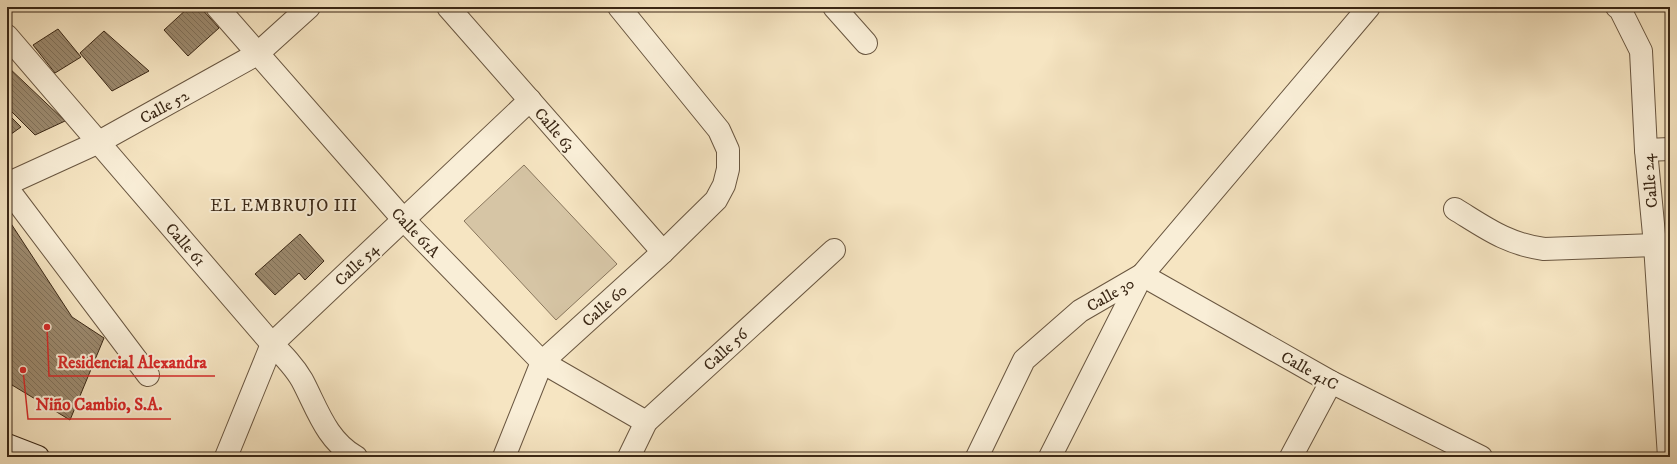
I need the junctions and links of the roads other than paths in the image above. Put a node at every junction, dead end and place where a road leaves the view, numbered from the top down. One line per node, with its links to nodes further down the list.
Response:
1 (217, 7): 10 (street, Calle 61A)
2 (309, 7): 10 (street, Calle 52)
3 (448, 7): 11 (street, Calle 63)
4 (619, 7): 21 (street, Calle 60)
5 (834, 7): 9 (street)
6 (1369, 7): 22 (street)
7 (1617, 7): 14 (street, Calle 24)
8 (7, 36): 12 (street, Calle 61)
9 (866, 43)
10 (257, 54): 12 (street, Calle 52); 18 (street, Calle 61A)
11 (530, 100): 18 (street, Calle 54); 21 (street, Calle 63)
12 (99, 142): 15 (street, Calle 52); 23 (street, Calle 61)
13 (1670, 149): 14 (street)
14 (1646, 150): 19 (street, Calle 24)
15 (7, 184)
16 (7, 188): 25 (street)
17 (1455, 209): 19 (street)
18 (403, 219): 23 (street, Calle 54); 24 (street, Calle 61A)
19 (1655, 244): 38 (street, Calle 24)
20 (834, 250): 27 (street, Calle 56)
21 (663, 252): 24 (street, Calle 60)
22 (1142, 275): 26 (street, Calle 41C); 34 (street, Calle 30); 35 (street, Calle 30)
23 (272, 344): 30 (street, Calle 54); 31 (street, Calle 61)
24 (542, 362): 27 (street, Calle 61A); 32 (street, Calle 60)
25 (148, 375)
26 (1330, 382): 36 (street); 37 (street, Calle 41C)
27 (646, 422): 33 (street, Calle 56)
28 (7, 444): 29 (street)
29 (38, 457)
30 (226, 457)
31 (356, 457)
32 (504, 457)
33 (629, 457)
34 (976, 457)
35 (1050, 457)
36 (1291, 457)
37 (1481, 457)
38 (1668, 457)

